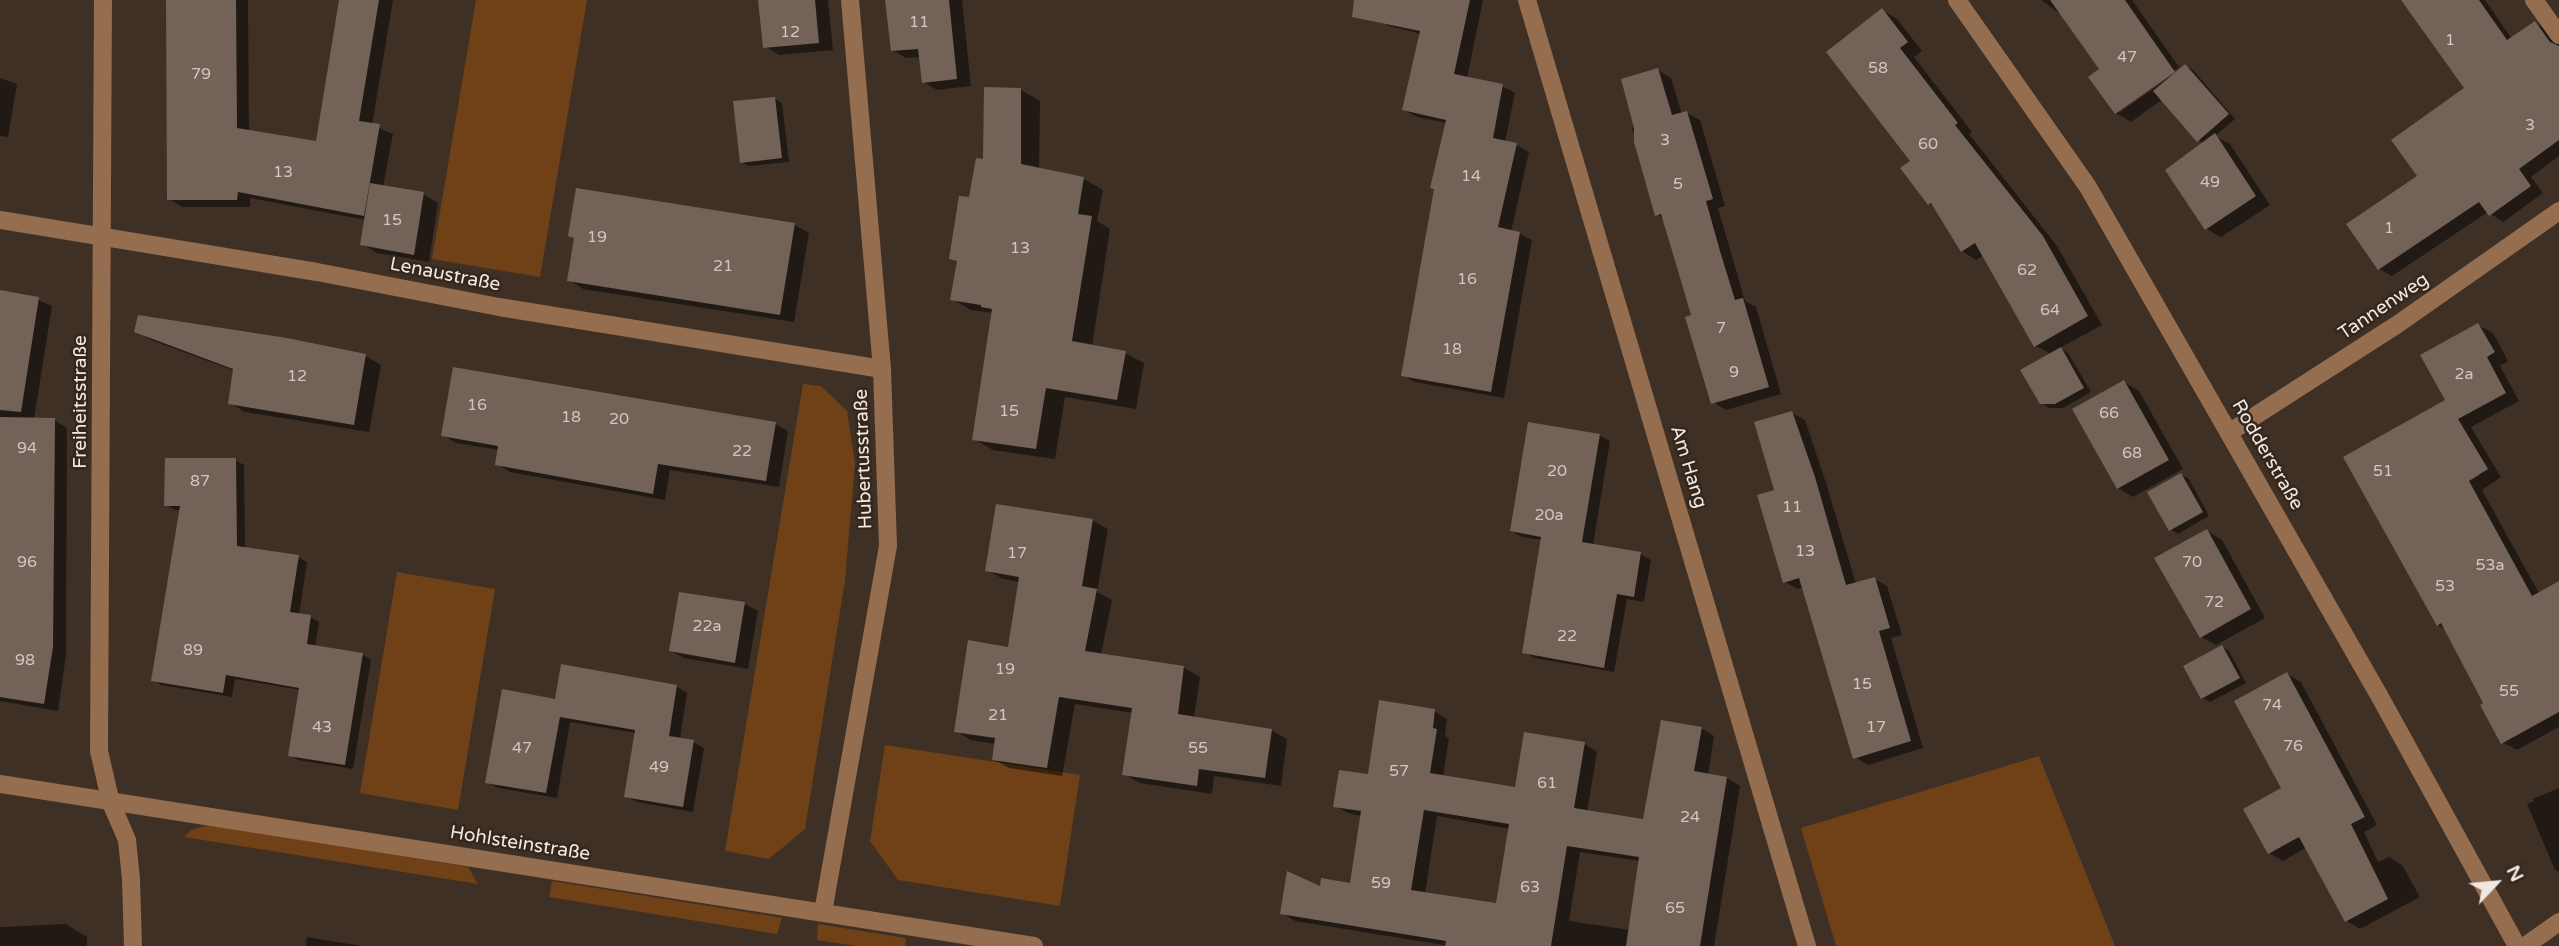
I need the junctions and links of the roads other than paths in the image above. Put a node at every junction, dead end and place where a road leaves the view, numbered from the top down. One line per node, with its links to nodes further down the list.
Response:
1 (103, 0): 9 (street, Freiheitsstraße)
2 (850, 0): 10 (street, Hubertusstraße)
3 (1527, 0): 18 (street, Am Hang)
4 (1957, 0): 11 (street, Rodderstraße)
5 (2534, 0): 6 (street)
6 (2559, 35)
7 (2559, 211): 11 (street, Tannenweg)
8 (0, 220): 9 (street, Lenaustraße)
9 (103, 236): 10 (street, Lenaustraße); 13 (street, Freiheitsstraße)
10 (882, 369): 14 (street, Hubertusstraße)
11 (2230, 432): 19 (street, Rodderstraße)
12 (0, 784): 13 (street, Hohlsteinstraße)
13 (111, 803): 14 (street, Hohlsteinstraße); 16 (street, Freiheitsstraße)
14 (823, 912): 17 (street, Hohlsteinstraße)
15 (2559, 922): 20 (street)
16 (132, 946)
17 (1034, 946)
18 (1807, 946)
19 (2517, 946)
20 (2525, 946)

